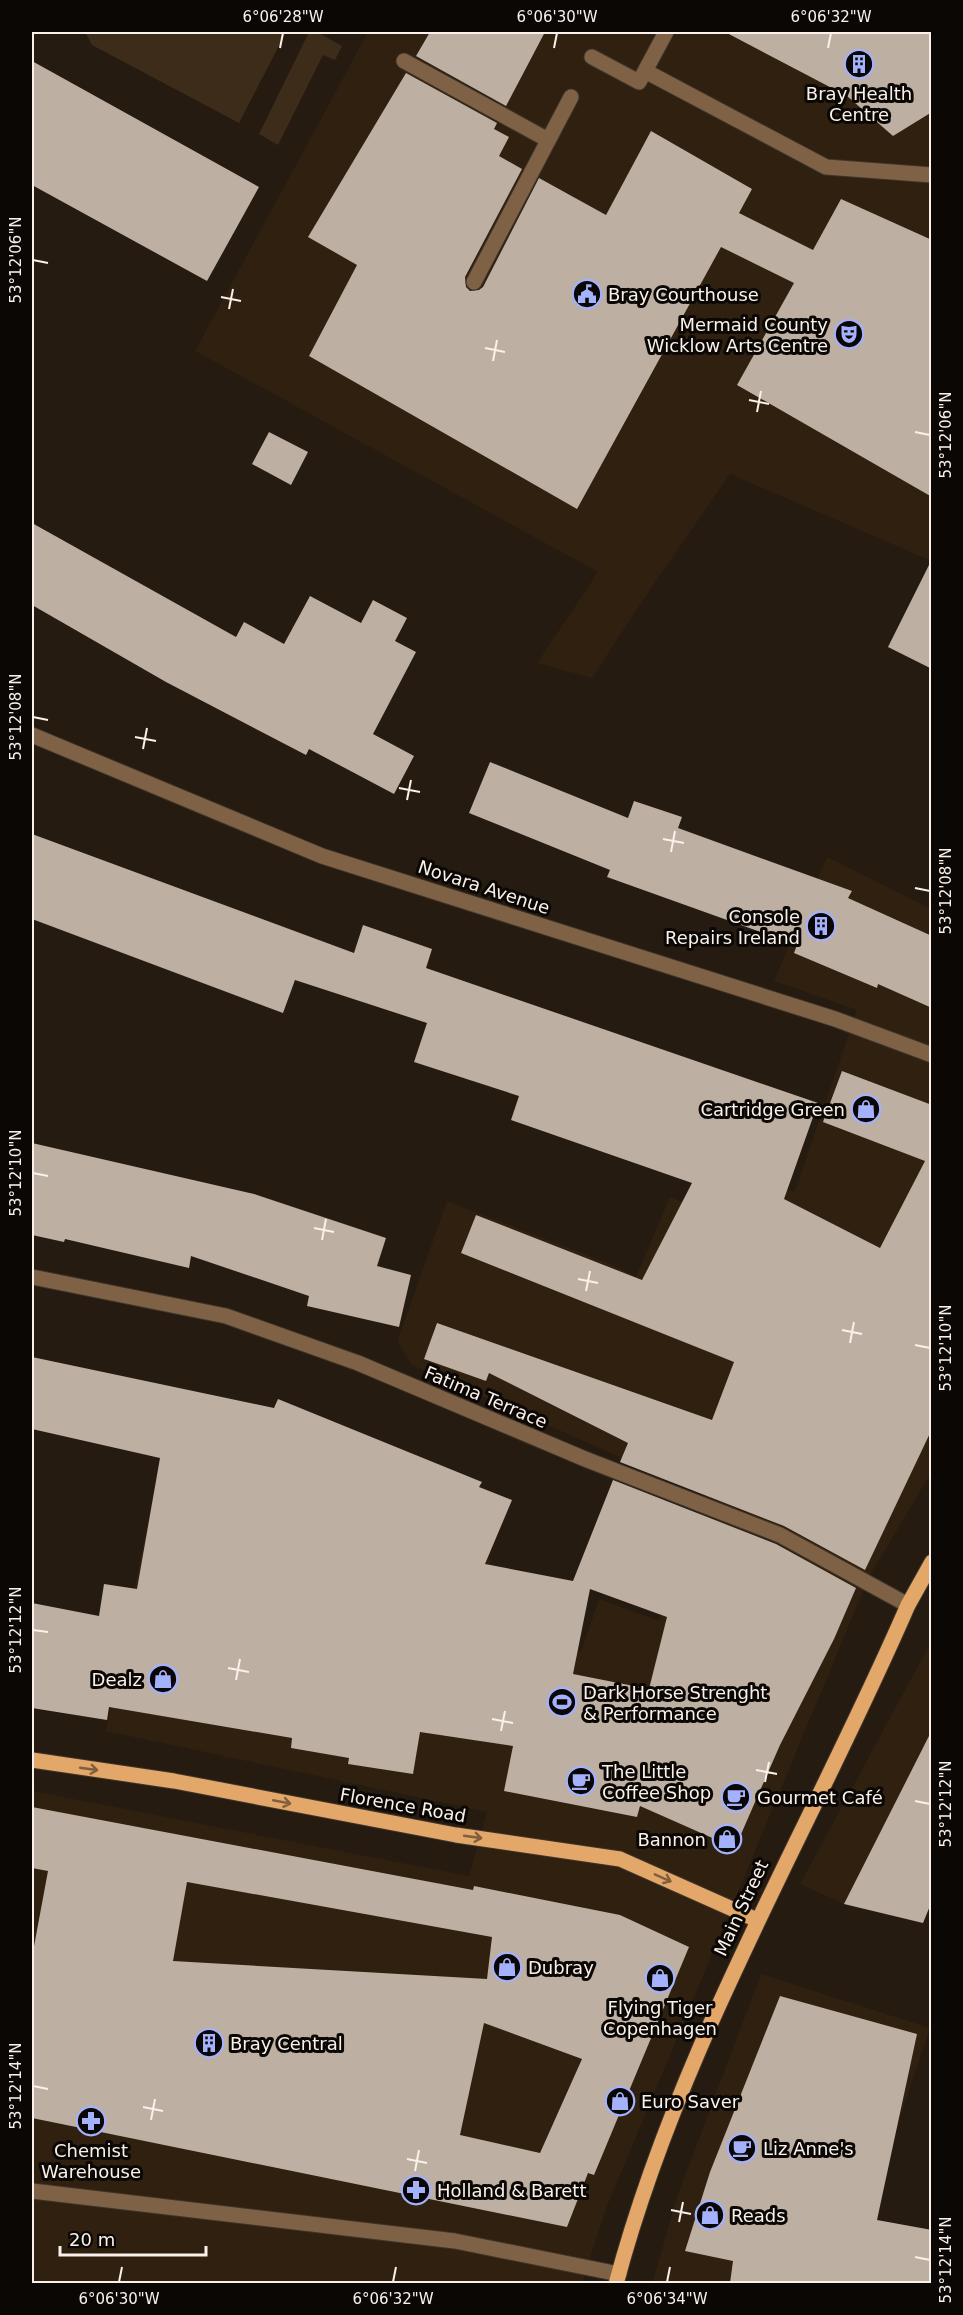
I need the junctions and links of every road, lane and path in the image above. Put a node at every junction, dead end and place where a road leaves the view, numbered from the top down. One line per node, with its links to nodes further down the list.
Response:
1 (666, 32): 4 (street)
2 (592, 57): 4 (street)
3 (405, 61): 6 (street)
4 (645, 71): 7 (street)
5 (571, 97): 6 (street)
6 (548, 140): 8 (street)
7 (932, 175)
8 (474, 282)
9 (32, 735): 10 (street, Novara Avenue)
10 (932, 1055)
11 (32, 1276): 13 (street, Fatima Terrace)
12 (932, 1562): 13 (main road, Main Street)
13 (908, 1605): 15 (main road, Main Street)
14 (32, 1760): 15 (main road, Florence Road, one-way to 15)
15 (757, 1920): 17 (main road, Main Street)
16 (32, 2191): 17 (street)
17 (617, 2279)

